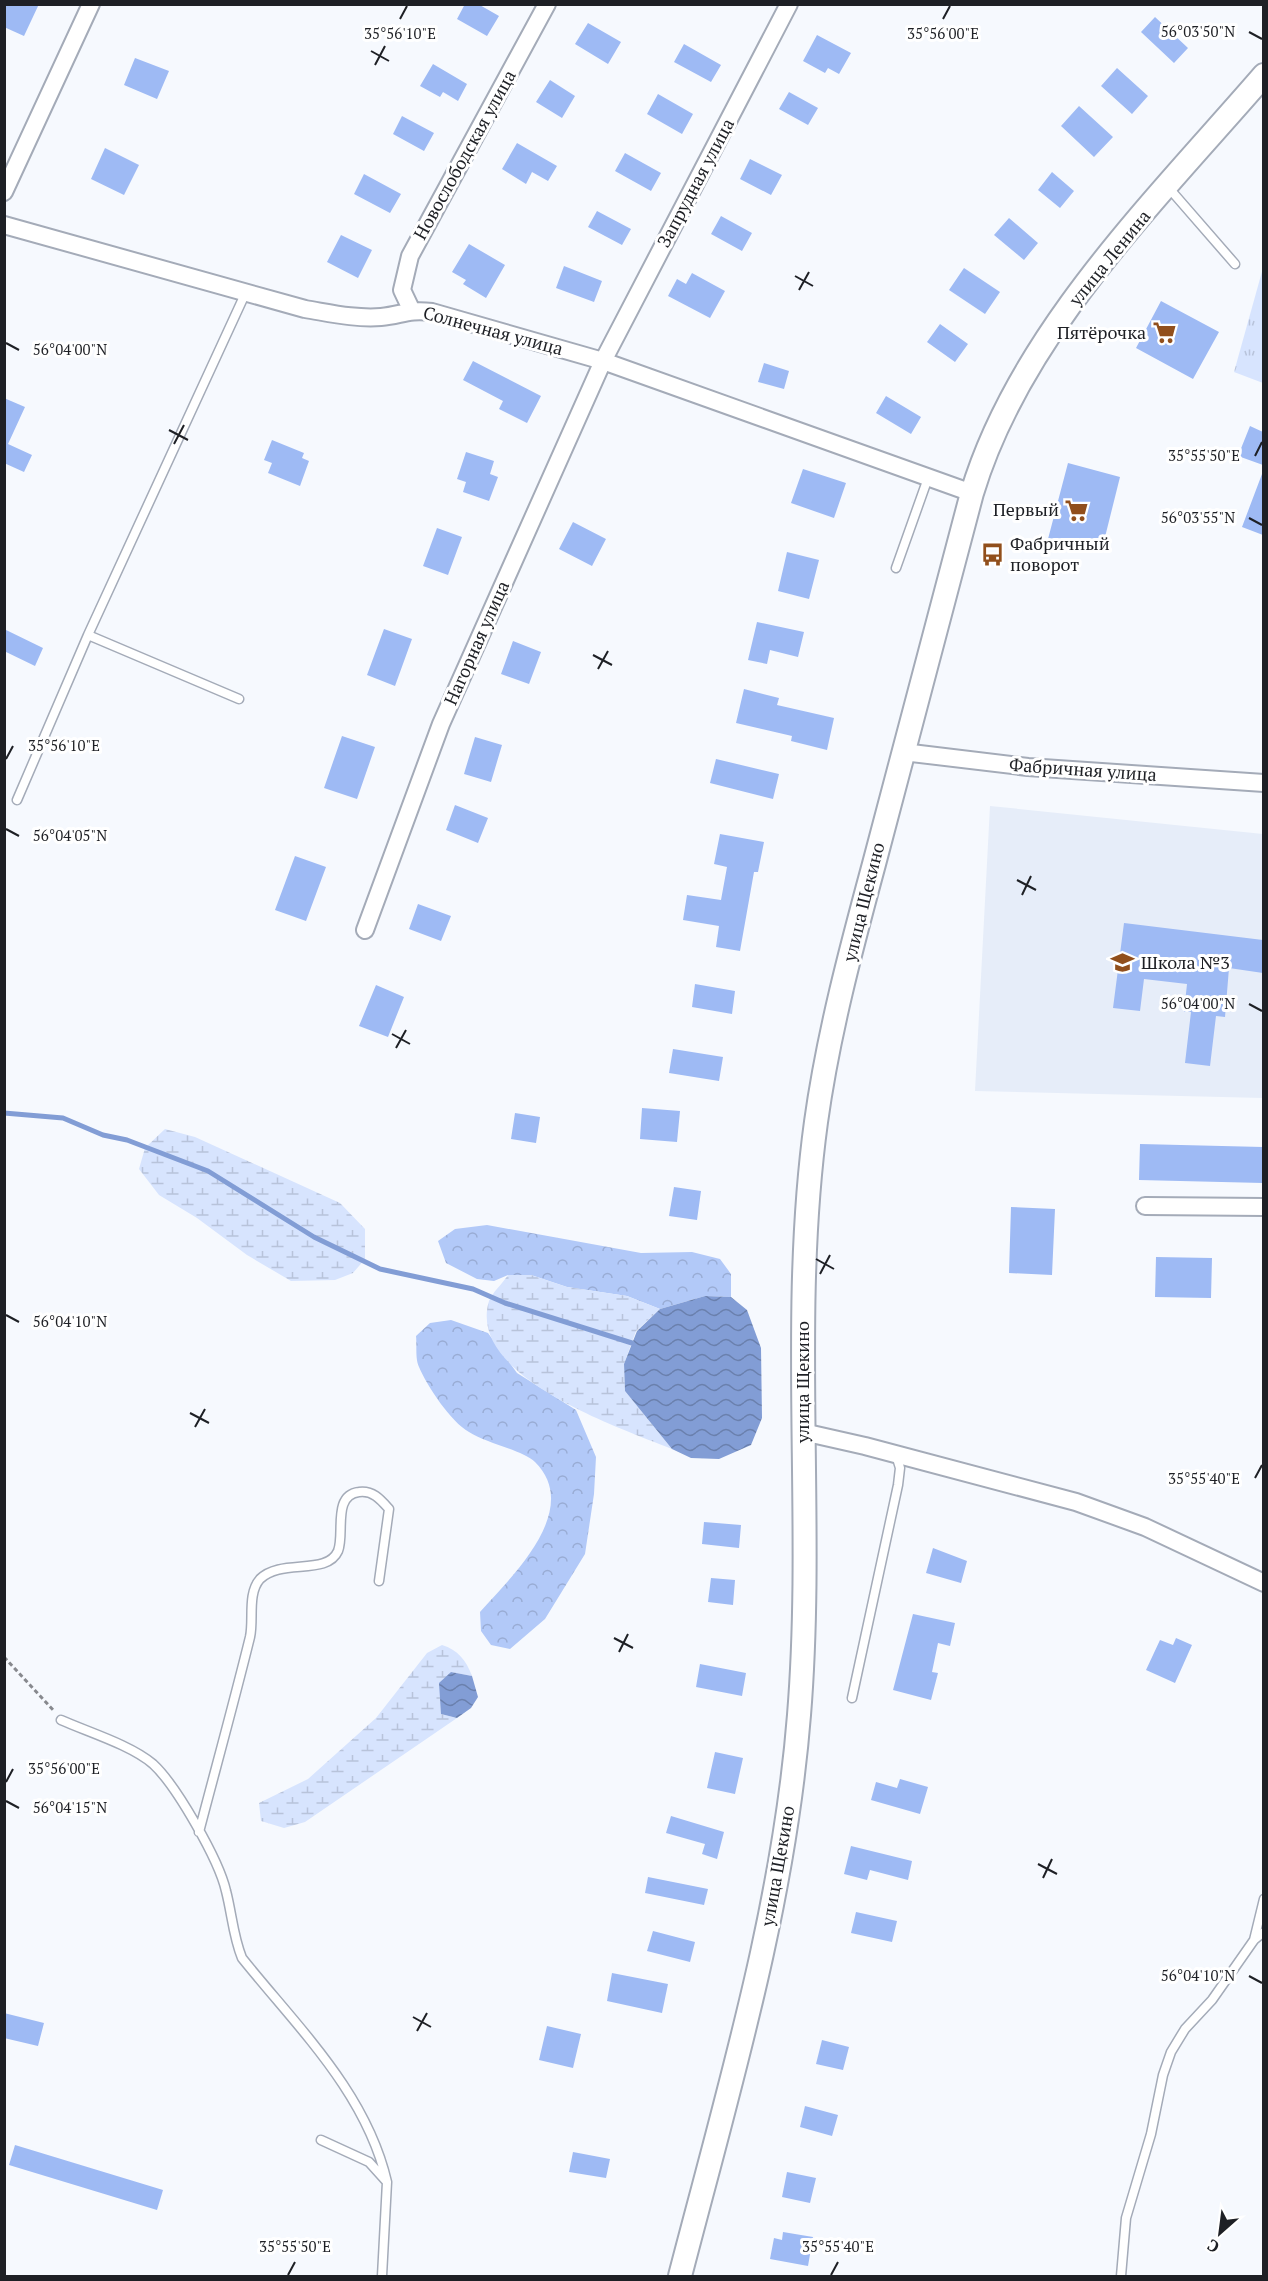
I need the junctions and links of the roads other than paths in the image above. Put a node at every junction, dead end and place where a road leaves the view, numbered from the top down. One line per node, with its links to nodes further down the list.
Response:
1 (91, 4): 6 (street)
2 (547, 4): 10 (street, Новослободская улица)
3 (789, 4): 11 (street, Запрудная улица)
4 (1263, 75): 5 (main road, улица Ленина)
5 (1168, 187): 8 (lane); 13 (main road, улица Ленина)
6 (4, 192)
7 (4, 225): 9 (street, Солнечная улица)
8 (1235, 264)
9 (246, 292): 10 (street, Солнечная улица); 15 (lane)
10 (411, 309): 11 (street, Солнечная улица)
11 (603, 362): 12 (street, Солнечная улица); 20 (street, Нагорная улица)
12 (928, 478): 13 (street, Солнечная улица); 14 (lane)
13 (972, 494): 17 (main road, улица Щекино)
14 (896, 568)
15 (88, 635): 16 (lane); 19 (lane)
16 (239, 699)
17 (903, 752): 18 (street, Фабричная улица); 23 (main road, улица Щекино)
18 (1263, 783)
19 (17, 800)
20 (365, 930)
21 (1145, 1206): 22 (street)
22 (1263, 1207)
23 (803, 1432): 24 (street); 36 (main road, улица Щекино)
24 (896, 1454): 26 (street); 27 (lane)
25 (379, 1581): 29 (lane)
26 (1263, 1583)
27 (852, 1698)
28 (61, 1720): 29 (lane)
29 (199, 1832): 34 (lane)
30 (1263, 1899): 32 (lane)
31 (1263, 1932): 32 (lane)
32 (1254, 1941): 37 (lane)
33 (321, 2140): 34 (lane)
34 (387, 2182): 35 (lane)
35 (382, 2277)
36 (680, 2277)
37 (1121, 2277)

